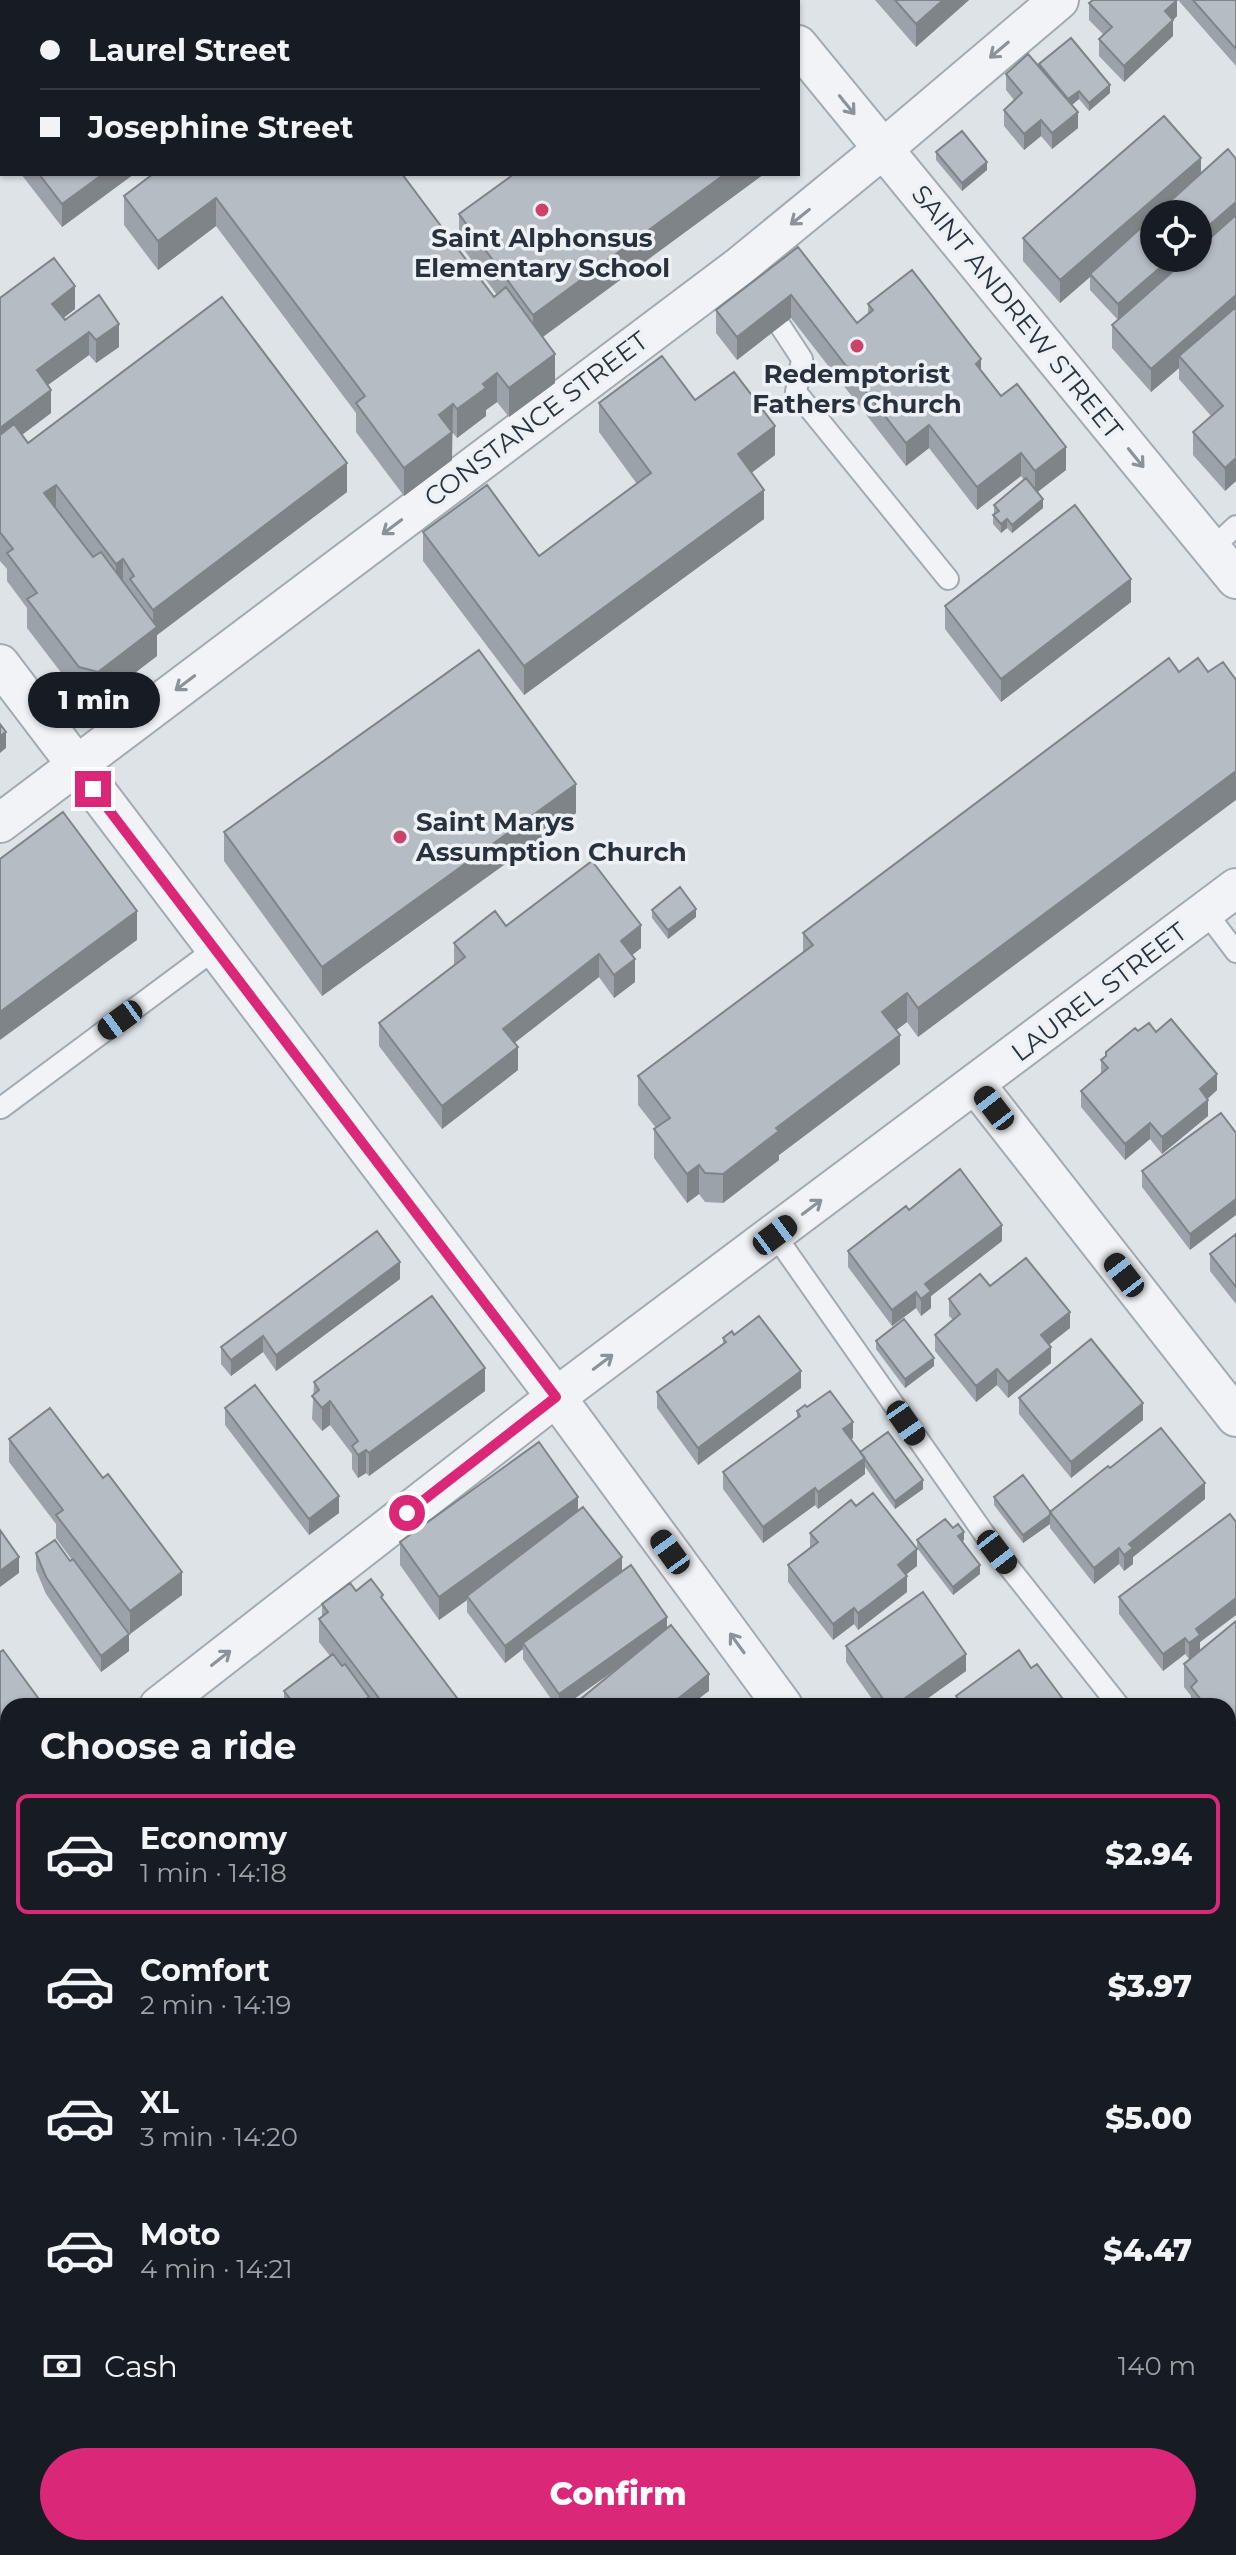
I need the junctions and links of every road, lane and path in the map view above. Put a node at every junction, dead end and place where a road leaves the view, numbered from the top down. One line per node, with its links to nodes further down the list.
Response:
1 (1059, 0): 3 (street, CONSTANCE STREET, one-way to 3)
2 (800, 47): 3 (street, SAINT ANDREW STREET, one-way to 3)
3 (883, 149): 5 (street, SAINT ANDREW STREET, one-way to 5); 9 (street, CONSTANCE STREET, one-way to 9)
4 (781, 327): 6 (lane)
5 (1223, 537): 7 (street, SAINT ANDREW STREET)
6 (948, 579)
7 (1236, 579)
8 (0, 664): 9 (street)
9 (75, 766): 10 (street, CONSTANCE STREET); 13 (street)
10 (0, 823)
11 (1236, 888): 12 (street, LAUREL STREET)
12 (1205, 911): 14 (lane); 15 (street, LAUREL STREET)
13 (215, 949): 16 (lane); 18 (street)
14 (1236, 952)
15 (976, 1085): 17 (street, LAUREL STREET, one-way to 15); 19 (street)
16 (1, 1108)
17 (775, 1235): 18 (street, LAUREL STREET, one-way to 17); 22 (lane)
18 (556, 1397): 20 (street, LAUREL STREET, one-way to 18); 21 (street, one-way to 18)
19 (1236, 1417)
20 (169, 1698)
21 (777, 1698)
22 (1113, 1698)

